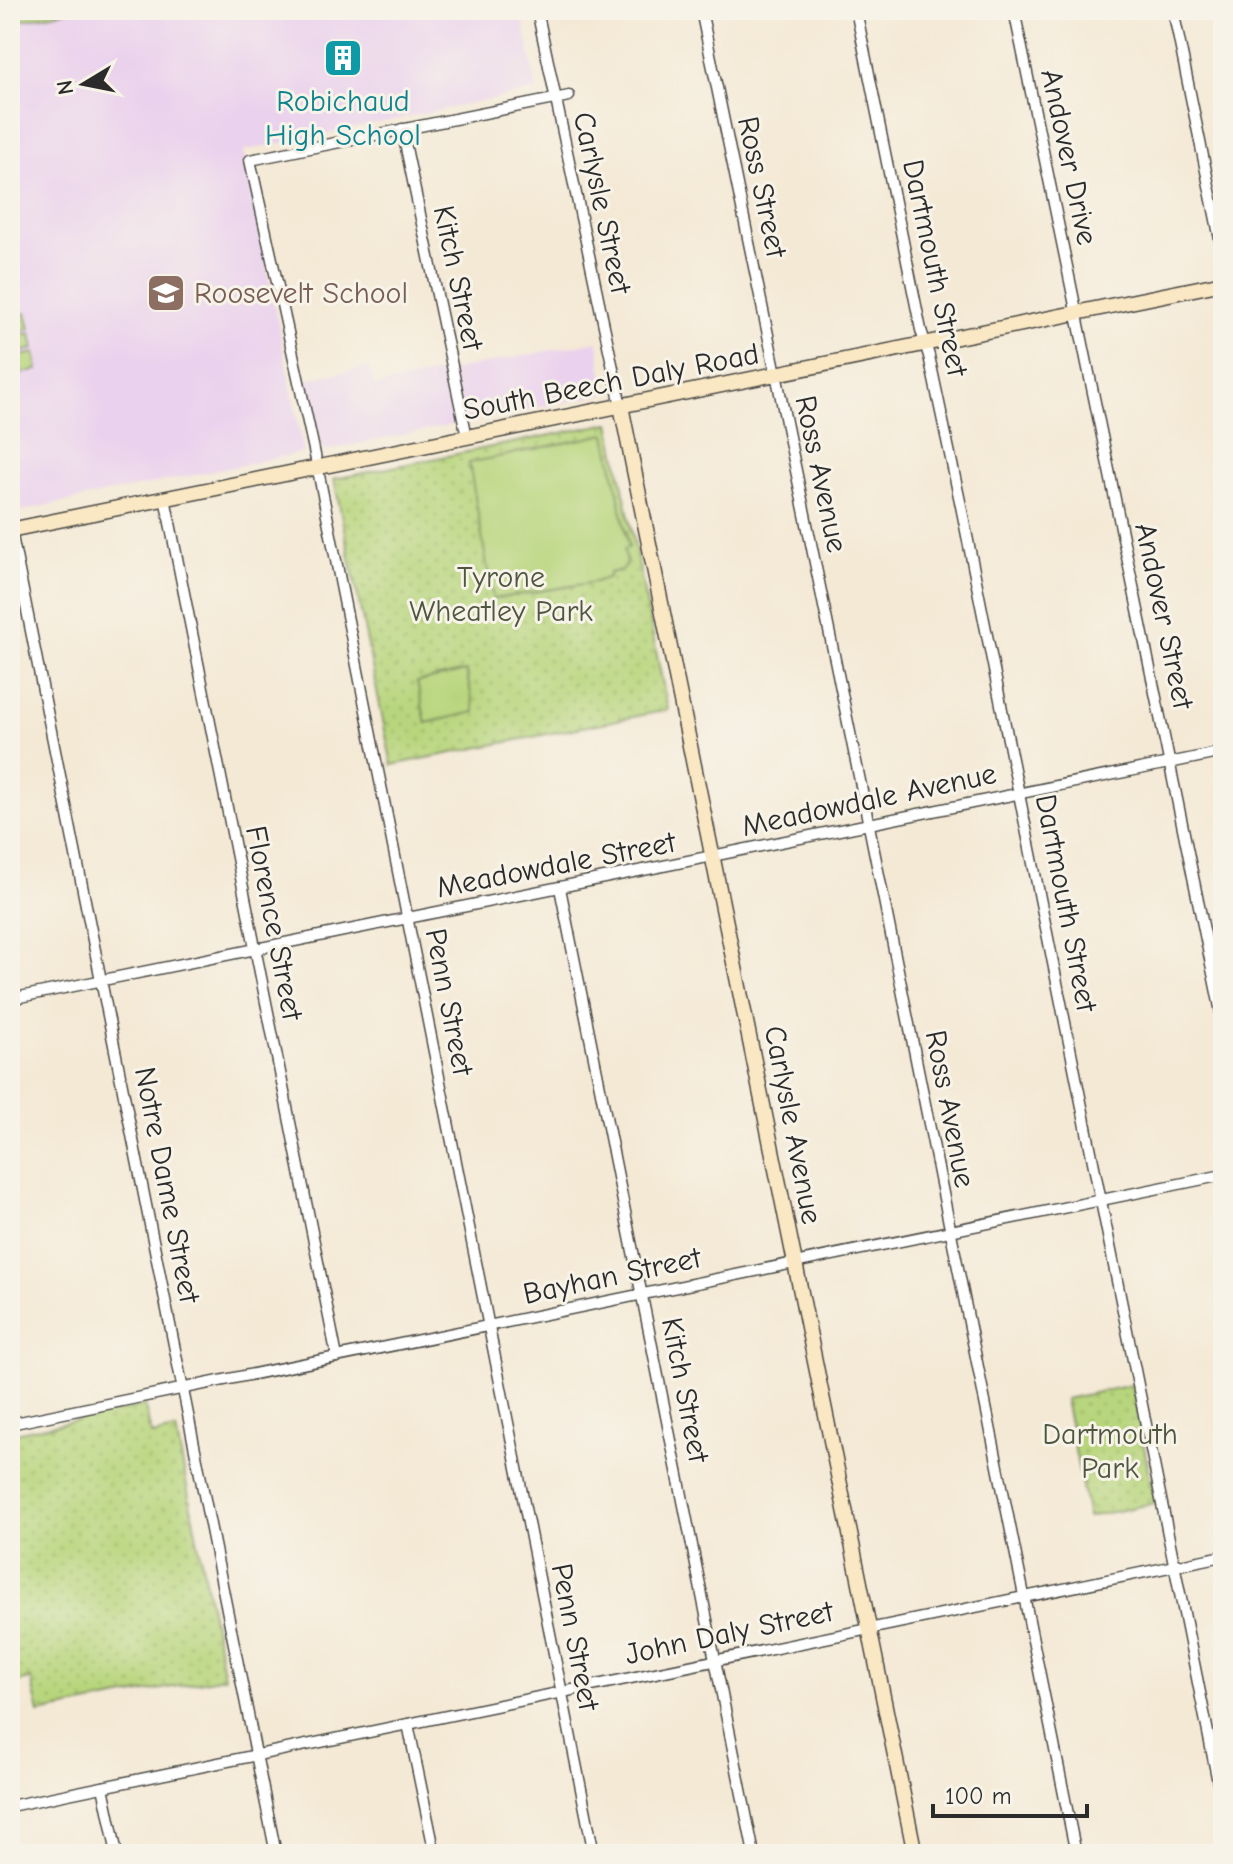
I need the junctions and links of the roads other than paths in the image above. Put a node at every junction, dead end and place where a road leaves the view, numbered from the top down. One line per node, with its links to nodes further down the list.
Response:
1 (537, 10): 7 (street, Carlysle Street)
2 (701, 10): 13 (street, Ross Street)
3 (856, 10): 12 (street, Dartmouth Street)
4 (1014, 10): 11 (street, Andover Drive)
5 (1173, 10): 9 (street)
6 (569, 96): 7 (street)
7 (556, 99): 8 (street); 14 (street, Carlysle Street)
8 (402, 129): 15 (street, Kitch Street); 16 (street, Penn Street)
9 (1223, 254)
10 (1223, 283): 11 (street, South Beech Daly Road)
11 (1078, 313): 12 (street, South Beech Daly Road); 20 (street, Andover Street)
12 (925, 345): 13 (street, South Beech Daly Road); 21 (street, Dartmouth Street)
13 (777, 375): 14 (street, South Beech Daly Road); 22 (street, Ross Avenue)
14 (621, 406): 15 (street, South Beech Daly Road); 23 (street, Carlysle Avenue)
15 (467, 437): 16 (street, South Beech Daly Road)
16 (317, 468): 17 (street, South Beech Daly Road); 25 (street, Penn Street)
17 (165, 498): 18 (street, South Beech Daly Road); 26 (street, Florence Street)
18 (10, 528): 27 (street, Notre Dame Street)
19 (1223, 752): 20 (street, Meadowdale Avenue)
20 (1169, 763): 21 (street, Meadowdale Avenue); 29 (street, Andover Street)
21 (1019, 793): 22 (street, Meadowdale Avenue); 31 (street, Dartmouth Street)
22 (868, 824): 23 (street, Meadowdale Avenue); 32 (street, Ross Avenue)
23 (713, 857): 24 (street, Meadowdale Street); 33 (street, Carlysle Avenue)
24 (560, 888): 25 (street, Meadowdale Street); 34 (street, Kitch Street)
25 (408, 919): 26 (street); 35 (street, Penn Street)
26 (255, 950): 27 (street); 36 (street, Florence Street)
27 (102, 981): 28 (street); 37 (street, Notre Dame Street)
28 (10, 999)
29 (1223, 1022)
30 (1223, 1175): 31 (street, Bayhan Street)
31 (1101, 1200): 32 (street, Bayhan Street); 40 (street, Dartmouth Street)
32 (950, 1231): 33 (street, Bayhan Street); 41 (street, Ross Avenue)
33 (795, 1263): 34 (street, Bayhan Street); 42 (street, Carlysle Avenue)
34 (642, 1294): 35 (street, Bayhan Street); 43 (street, Kitch Street)
35 (489, 1326): 36 (street, Bayhan Street); 44 (street, Penn Street)
36 (337, 1357): 37 (street, Bayhan Street)
37 (183, 1388): 38 (street, Bayhan Street); 46 (street, Notre Dame Street)
38 (10, 1424)
39 (1223, 1556): 40 (street, John Daly Street)
40 (1175, 1566): 41 (street, John Daly Street); 49 (street, Dartmouth Street)
41 (1024, 1597): 42 (street, John Daly Street); 56 (street, Ross Avenue)
42 (869, 1629): 43 (street, John Daly Street); 55 (street, Carlysle Avenue)
43 (714, 1661): 44 (street, John Daly Street); 54 (street, Kitch Street)
44 (562, 1693): 45 (street, John Daly Street); 53 (street, Penn Street)
45 (408, 1724): 46 (street, John Daly Street); 52 (street)
46 (255, 1756): 47 (street, John Daly Street); 51 (street, Notre Dame Street)
47 (103, 1787): 48 (street, John Daly Street); 50 (street)
48 (10, 1806)
49 (1223, 1807)
50 (117, 1854)
51 (276, 1854)
52 (435, 1854)
53 (594, 1854)
54 (754, 1854)
55 (915, 1854)
56 (1076, 1854)

